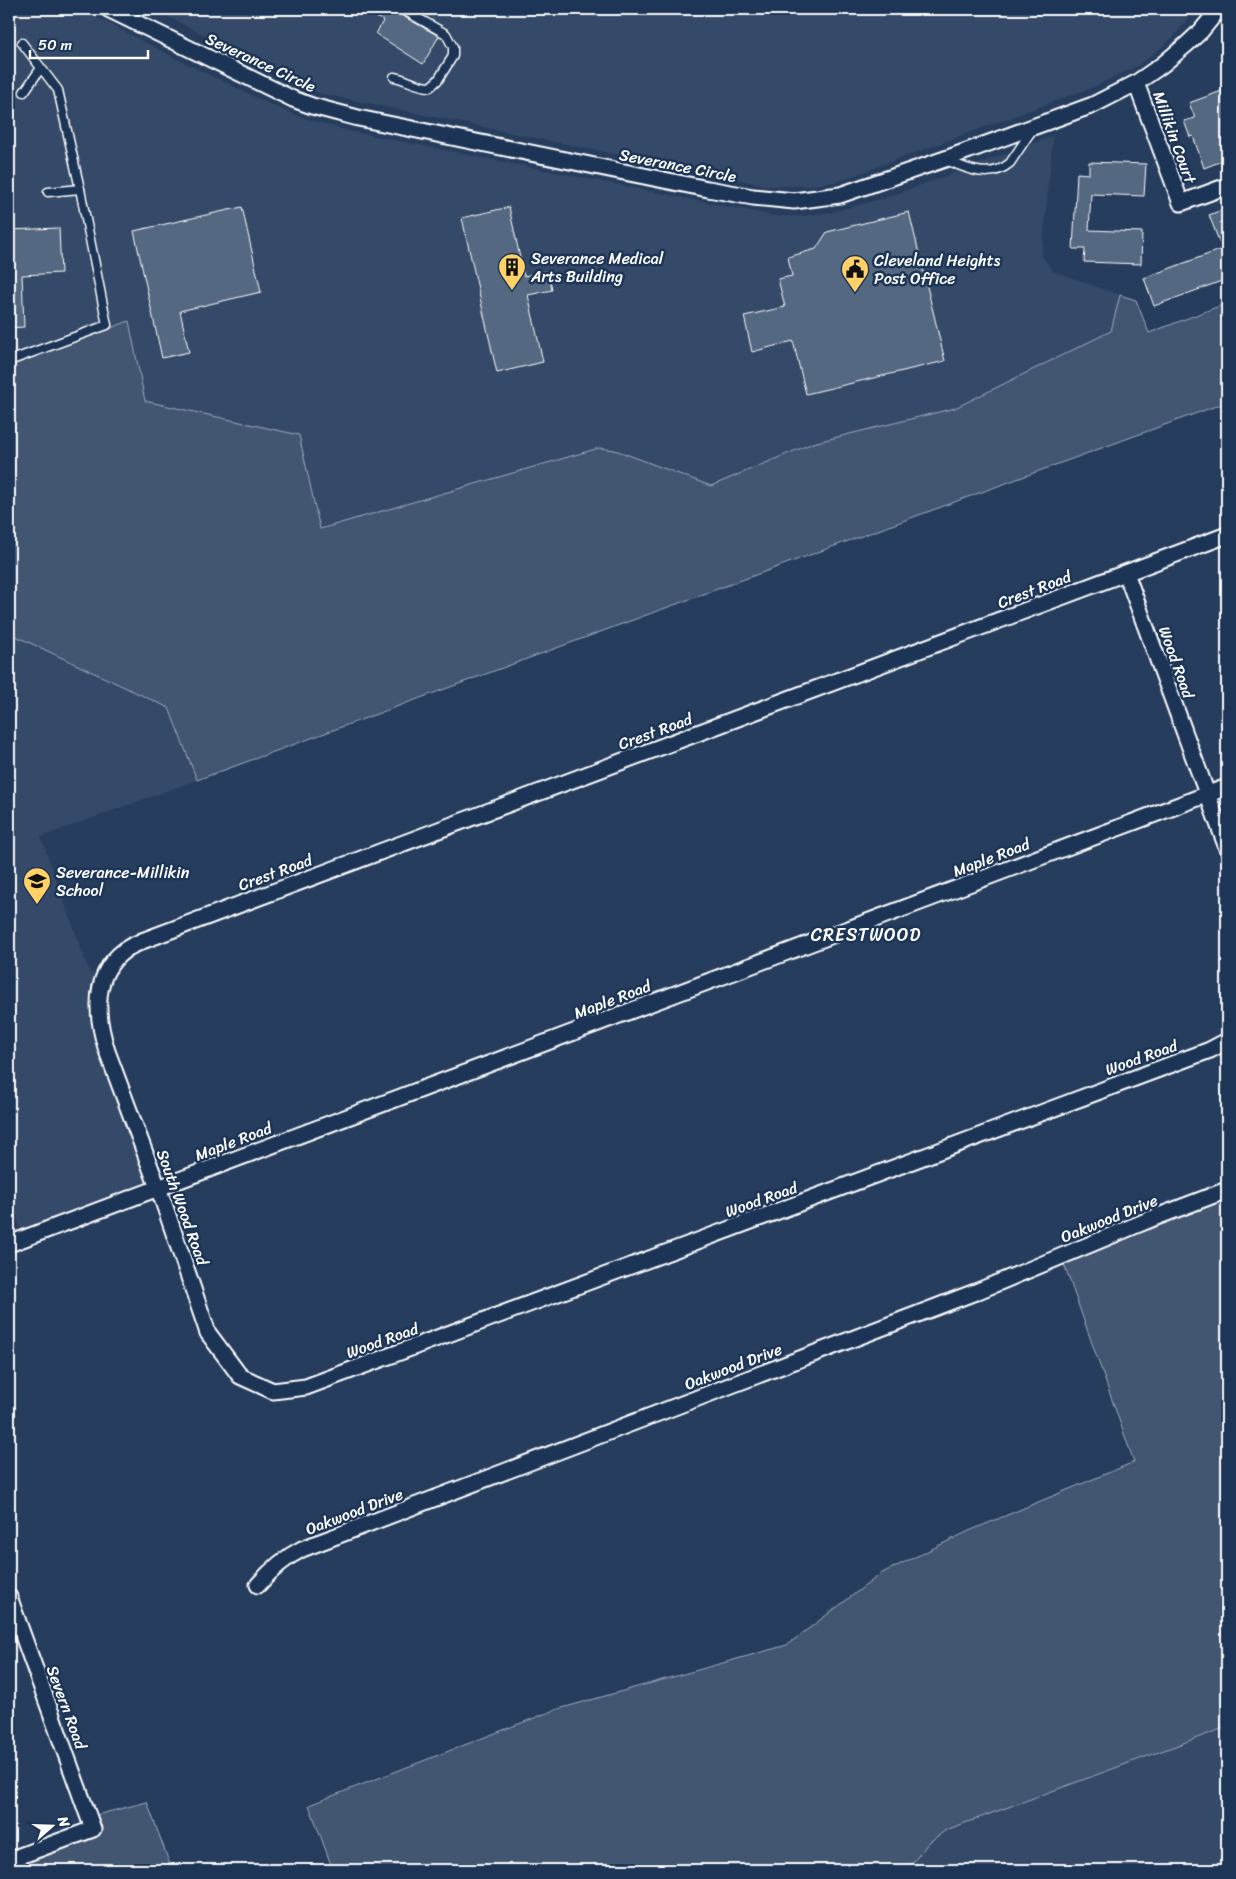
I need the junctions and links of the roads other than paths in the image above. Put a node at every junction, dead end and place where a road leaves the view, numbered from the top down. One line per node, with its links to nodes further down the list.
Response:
1 (108, 9): 10 (street, Severance Circle)
2 (402, 9): 6 (lane)
3 (1219, 9): 7 (street, Severance Circle)
4 (22, 43): 5 (lane)
5 (41, 68): 8 (lane); 12 (lane)
6 (394, 78)
7 (1136, 83): 9 (street, Severance Circle); 11 (street, Millikin Court)
8 (24, 92)
9 (1034, 127): 10 (street, Severance Circle); 10 (lane)
10 (945, 159)
11 (1227, 186)
12 (80, 189): 13 (lane); 14 (lane)
13 (48, 192)
14 (9, 361)
15 (1227, 535): 16 (street, Crest Road)
16 (1126, 573): 18 (street, Wood Road); 20 (street, Crest Road)
17 (1227, 787): 18 (street, Maple Road)
18 (1207, 794): 19 (street, Wood Road); 22 (street, Maple Road)
19 (1227, 848)
20 (105, 975): 22 (street, South Wood Road)
21 (1227, 1041): 25 (street, Wood Road)
22 (158, 1188): 24 (street, Maple Road); 25 (street, South Wood Road)
23 (1227, 1190): 26 (street, Oakwood Drive)
24 (9, 1244)
25 (306, 1387)
26 (258, 1585)
27 (9, 1597): 28 (street, Severn Road)
28 (9, 1860)

